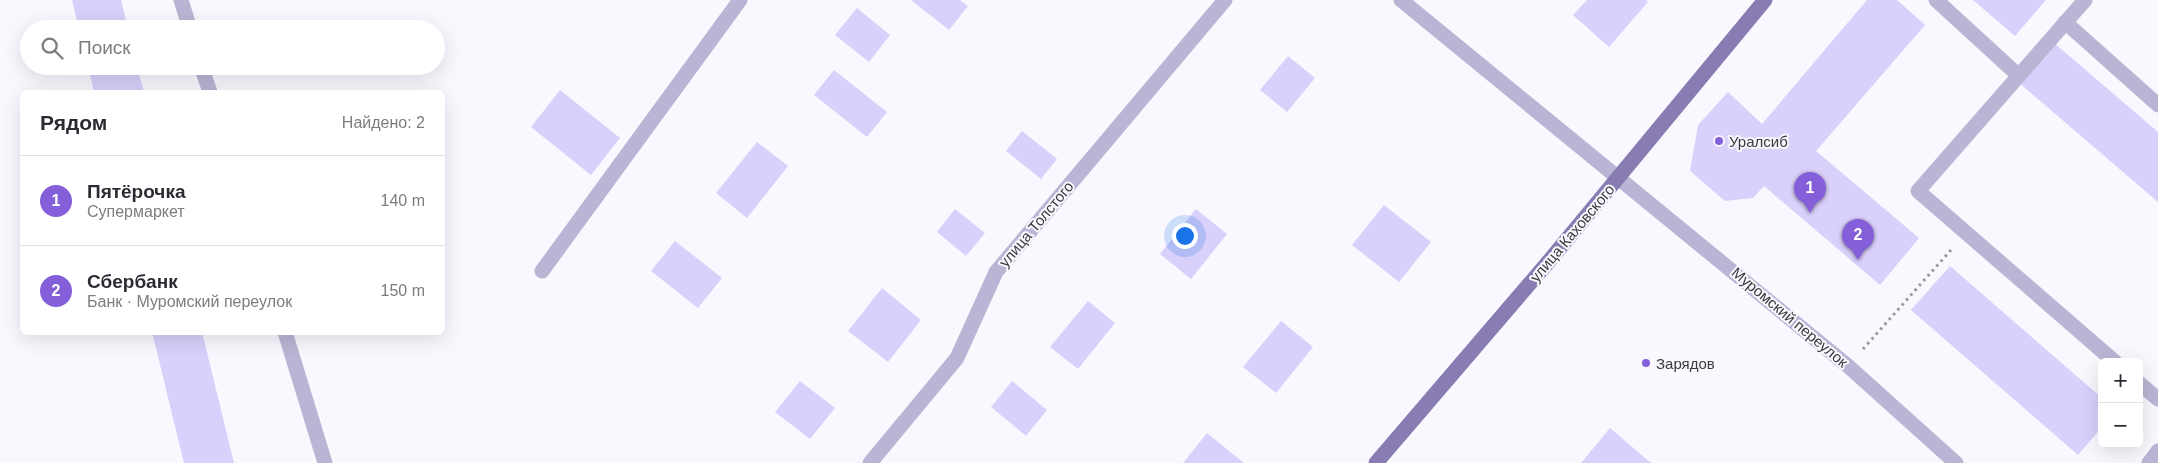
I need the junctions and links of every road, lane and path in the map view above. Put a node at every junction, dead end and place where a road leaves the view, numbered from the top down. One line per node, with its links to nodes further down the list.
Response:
1 (181, 0): 8 (street)
2 (740, 0): 16 (street)
3 (1225, 0): 24 (street, улица Толстого)
4 (1401, 0): 14 (street, Муромский переулок)
5 (1765, 0): 14 (main road, улица Каховского)
6 (1936, 0): 11 (street)
7 (2085, 0): 9 (street)
8 (187, 20)
9 (2065, 22): 11 (street); 13 (street)
10 (204, 75): 12 (street)
11 (2019, 76): 15 (street)
12 (209, 90)
13 (2158, 105)
14 (1620, 177): 19 (street, Муромский переулок); 25 (main road, улица Каховского)
15 (1966, 233): 18 (street); 19 (path)
16 (542, 271)
17 (285, 335): 23 (street)
18 (2110, 358)
19 (1848, 366): 26 (street, Муромский переулок)
20 (2143, 386): 21 (street)
21 (2158, 399)
22 (2158, 451): 27 (street)
23 (325, 463)
24 (870, 463)
25 (1376, 463)
26 (1956, 463)
27 (2149, 463)

